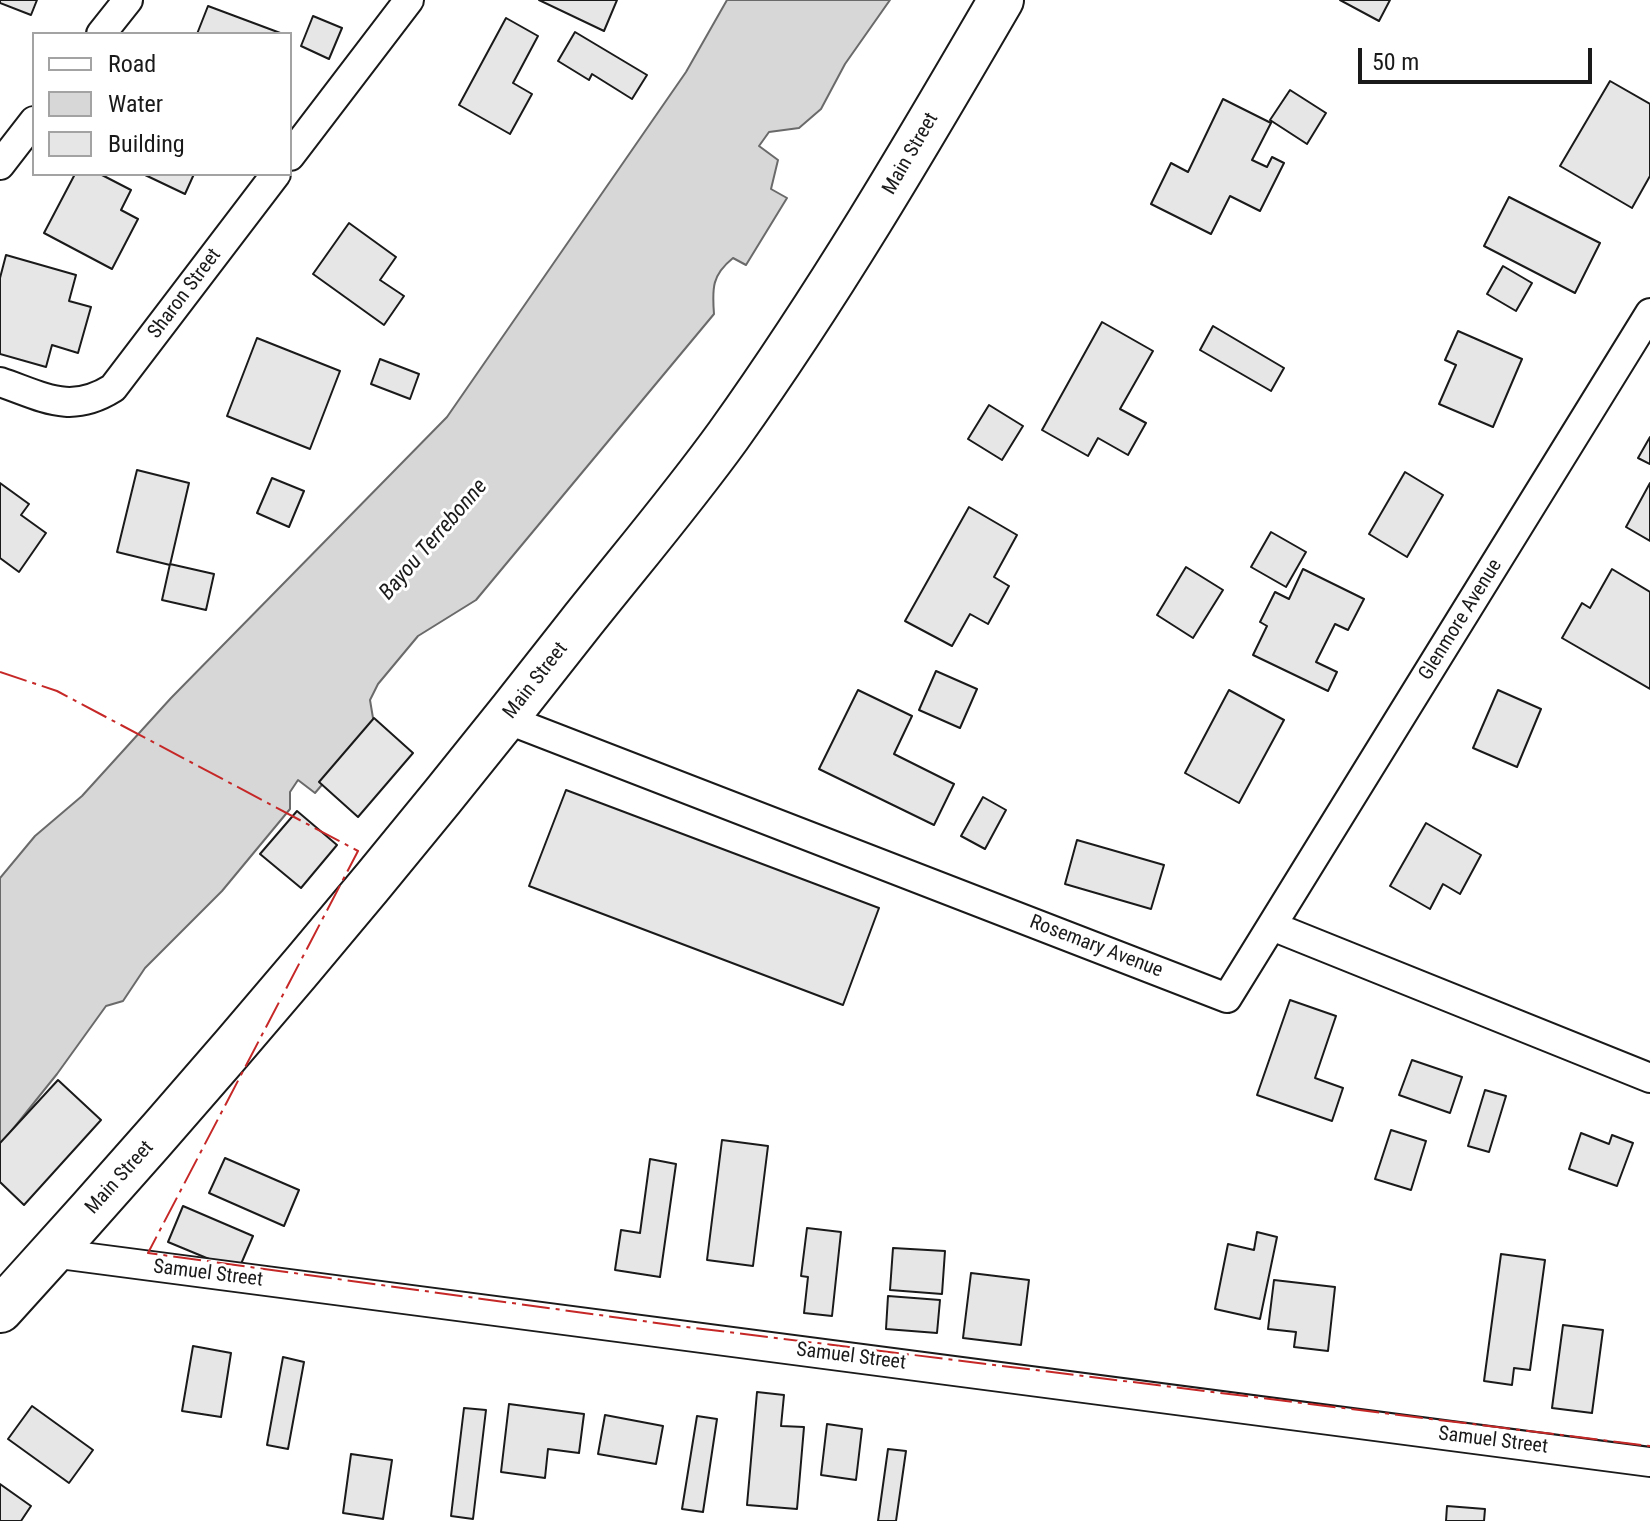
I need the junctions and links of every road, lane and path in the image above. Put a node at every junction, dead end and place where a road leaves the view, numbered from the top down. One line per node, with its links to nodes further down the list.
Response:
1 (128, 0): 4 (street)
2 (409, 0): 6 (street)
3 (1001, 0): 11 (main road, Main Street)
4 (103, 32)
5 (32, 124): 7 (street)
6 (292, 153)
7 (0, 165)
8 (274, 176): 10 (street, Sharon Street)
9 (1650, 313): 12 (street, Glenmore Avenue)
10 (0, 382)
11 (506, 719): 12 (street, Rosemary Avenue); 14 (main road, Main Street)
12 (1272, 926): 13 (street)
13 (1650, 1078)
14 (52, 1253): 15 (main road, Main Street); 16 (street, Samuel Street)
15 (0, 1310)
16 (1650, 1462)

